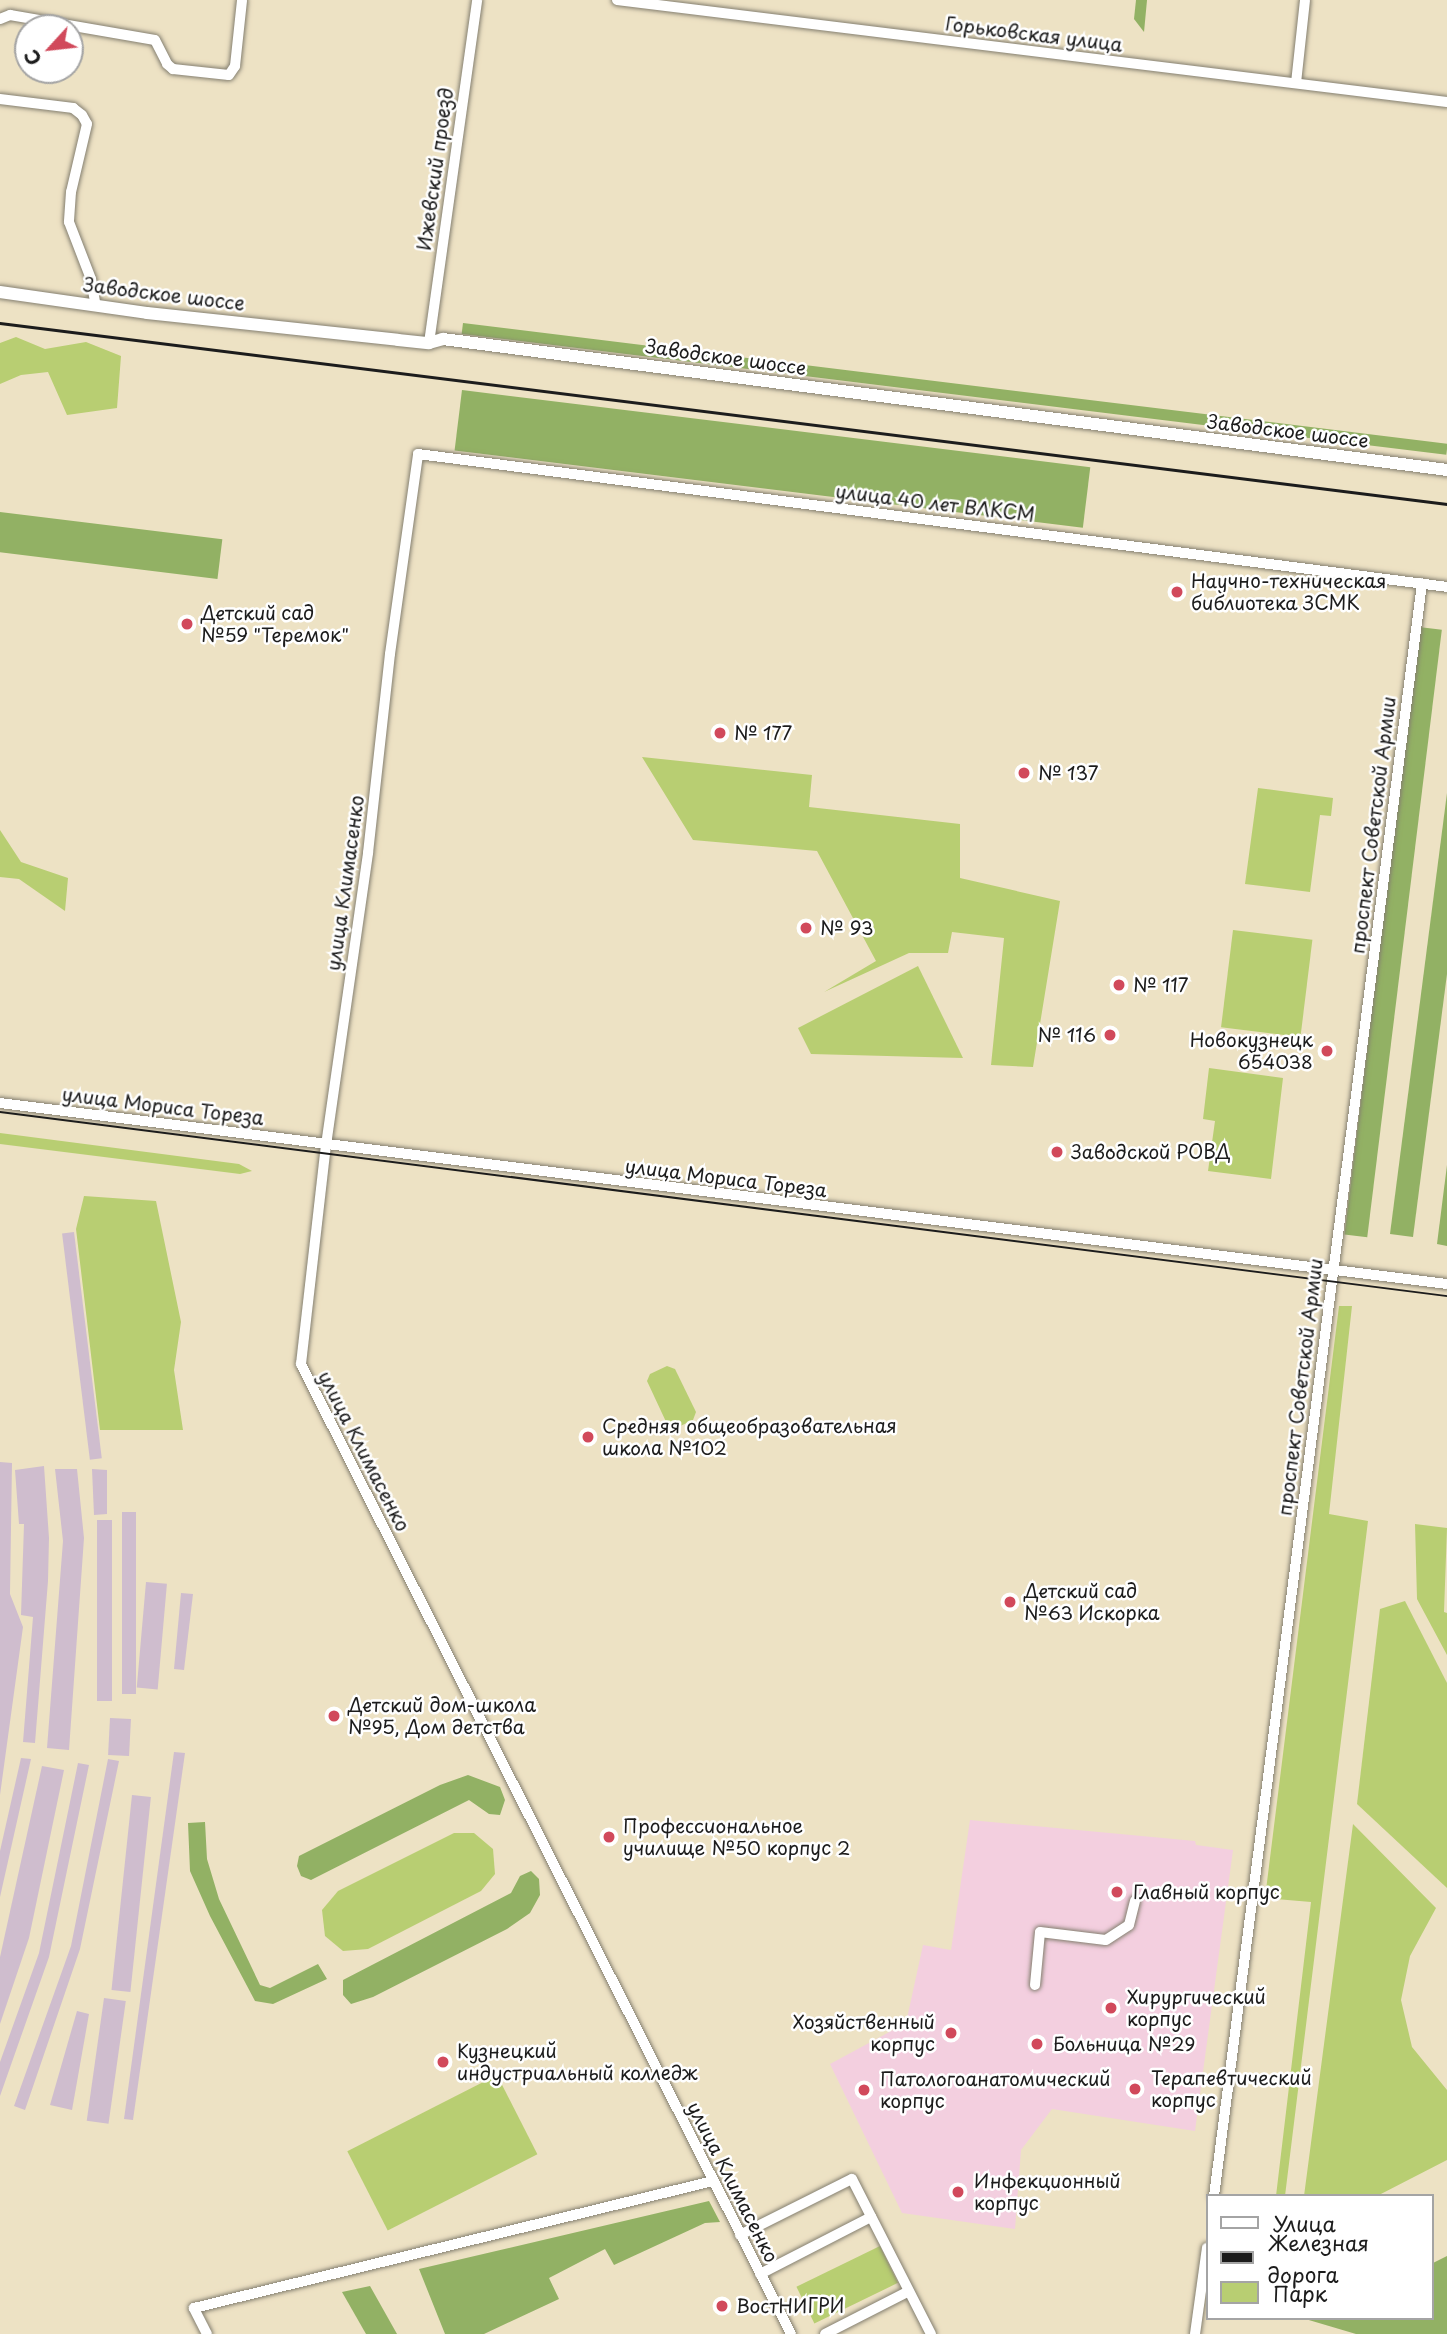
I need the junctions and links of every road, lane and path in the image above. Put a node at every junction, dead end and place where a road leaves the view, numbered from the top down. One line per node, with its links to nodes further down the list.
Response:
1 (242, 0): 5 (street)
2 (477, 0): 11 (street, Ижевский проезд)
3 (617, 0): 6 (street, Горьковская улица)
4 (1305, 0): 6 (street)
5 (0, 19)
6 (1296, 83): 8 (street, Горьковская улица)
7 (0, 99): 10 (street)
8 (1447, 102)
9 (0, 292): 10 (main road, Заводское шоссе)
10 (96, 306): 11 (main road, Заводское шоссе)
11 (429, 343): 13 (main road, Заводское шоссе)
12 (418, 454): 14 (street, улица 40 лет ВЛКСМ); 17 (street, улица Климасенко)
13 (1447, 470)
14 (1422, 583): 15 (street, улица 40 лет ВЛКСМ); 18 (street, проспект Советской Армии)
15 (1447, 587)
16 (0, 1103): 17 (street, улица Мориса Тореза)
17 (326, 1144): 18 (street, улица Мориса Тореза); 22 (street, улица Климасенко)
18 (1333, 1270): 19 (street, улица Мориса Тореза); 23 (street, проспект Советской Армии)
19 (1447, 1284)
20 (1135, 1901): 21 (street)
21 (1035, 1985)
22 (713, 2181): 25 (street, улица Климасенко); 29 (street)
23 (1214, 2194)
24 (871, 2217): 25 (street); 27 (street); 28 (street)
25 (740, 2235): 27 (street, улица Климасенко)
26 (1206, 2255): 33 (street)
27 (760, 2274): 30 (street, улица Климасенко)
28 (909, 2291): 31 (street); 32 (street)
29 (207, 2334)
30 (792, 2334)
31 (825, 2334)
32 (931, 2334)
33 (1195, 2334)

